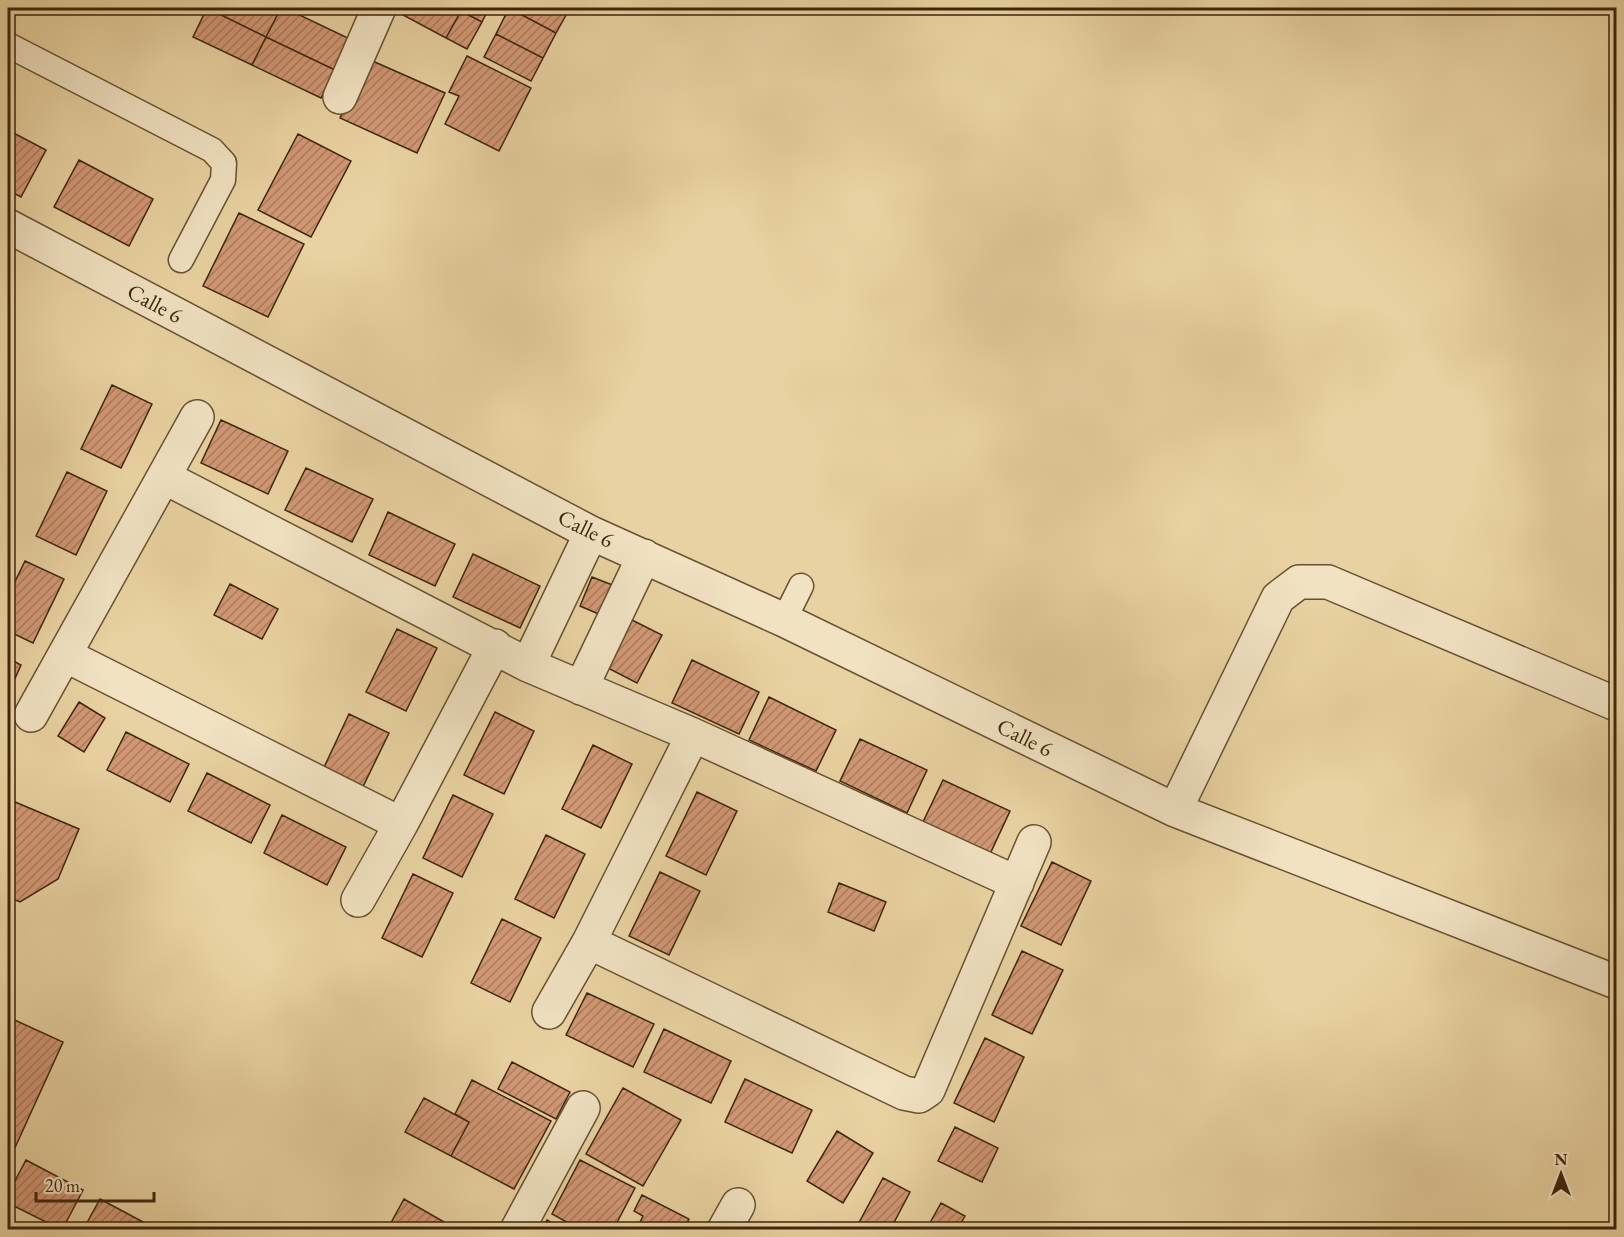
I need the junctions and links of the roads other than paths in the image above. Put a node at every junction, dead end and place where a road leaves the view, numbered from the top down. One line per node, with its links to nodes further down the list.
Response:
1 (379, 8): 3 (street)
2 (8, 45): 5 (lane)
3 (340, 97)
4 (8, 226): 8 (street, Calle 6)
5 (181, 260)
6 (197, 417): 7 (street)
7 (164, 477): 12 (street); 13 (street)
8 (591, 533): 9 (street, Calle 6); 14 (street)
9 (644, 556): 11 (street, Calle 6); 15 (street)
10 (801, 586): 11 (lane)
11 (784, 620): 19 (street, Calle 6)
12 (495, 646): 14 (street); 20 (street)
13 (65, 655): 17 (street); 20 (street)
14 (528, 665): 15 (street)
15 (581, 688): 18 (street)
16 (1617, 704): 19 (street)
17 (31, 715)
18 (693, 735): 22 (street); 24 (street)
19 (1175, 810): 25 (street, Calle 6)
20 (401, 824): 23 (street)
21 (1034, 842): 22 (street)
22 (1017, 883): 24 (street)
23 (357, 900)
24 (589, 942): 26 (street)
25 (1617, 982)
26 (549, 1012)
27 (583, 1108): 28 (street)
28 (517, 1230)

